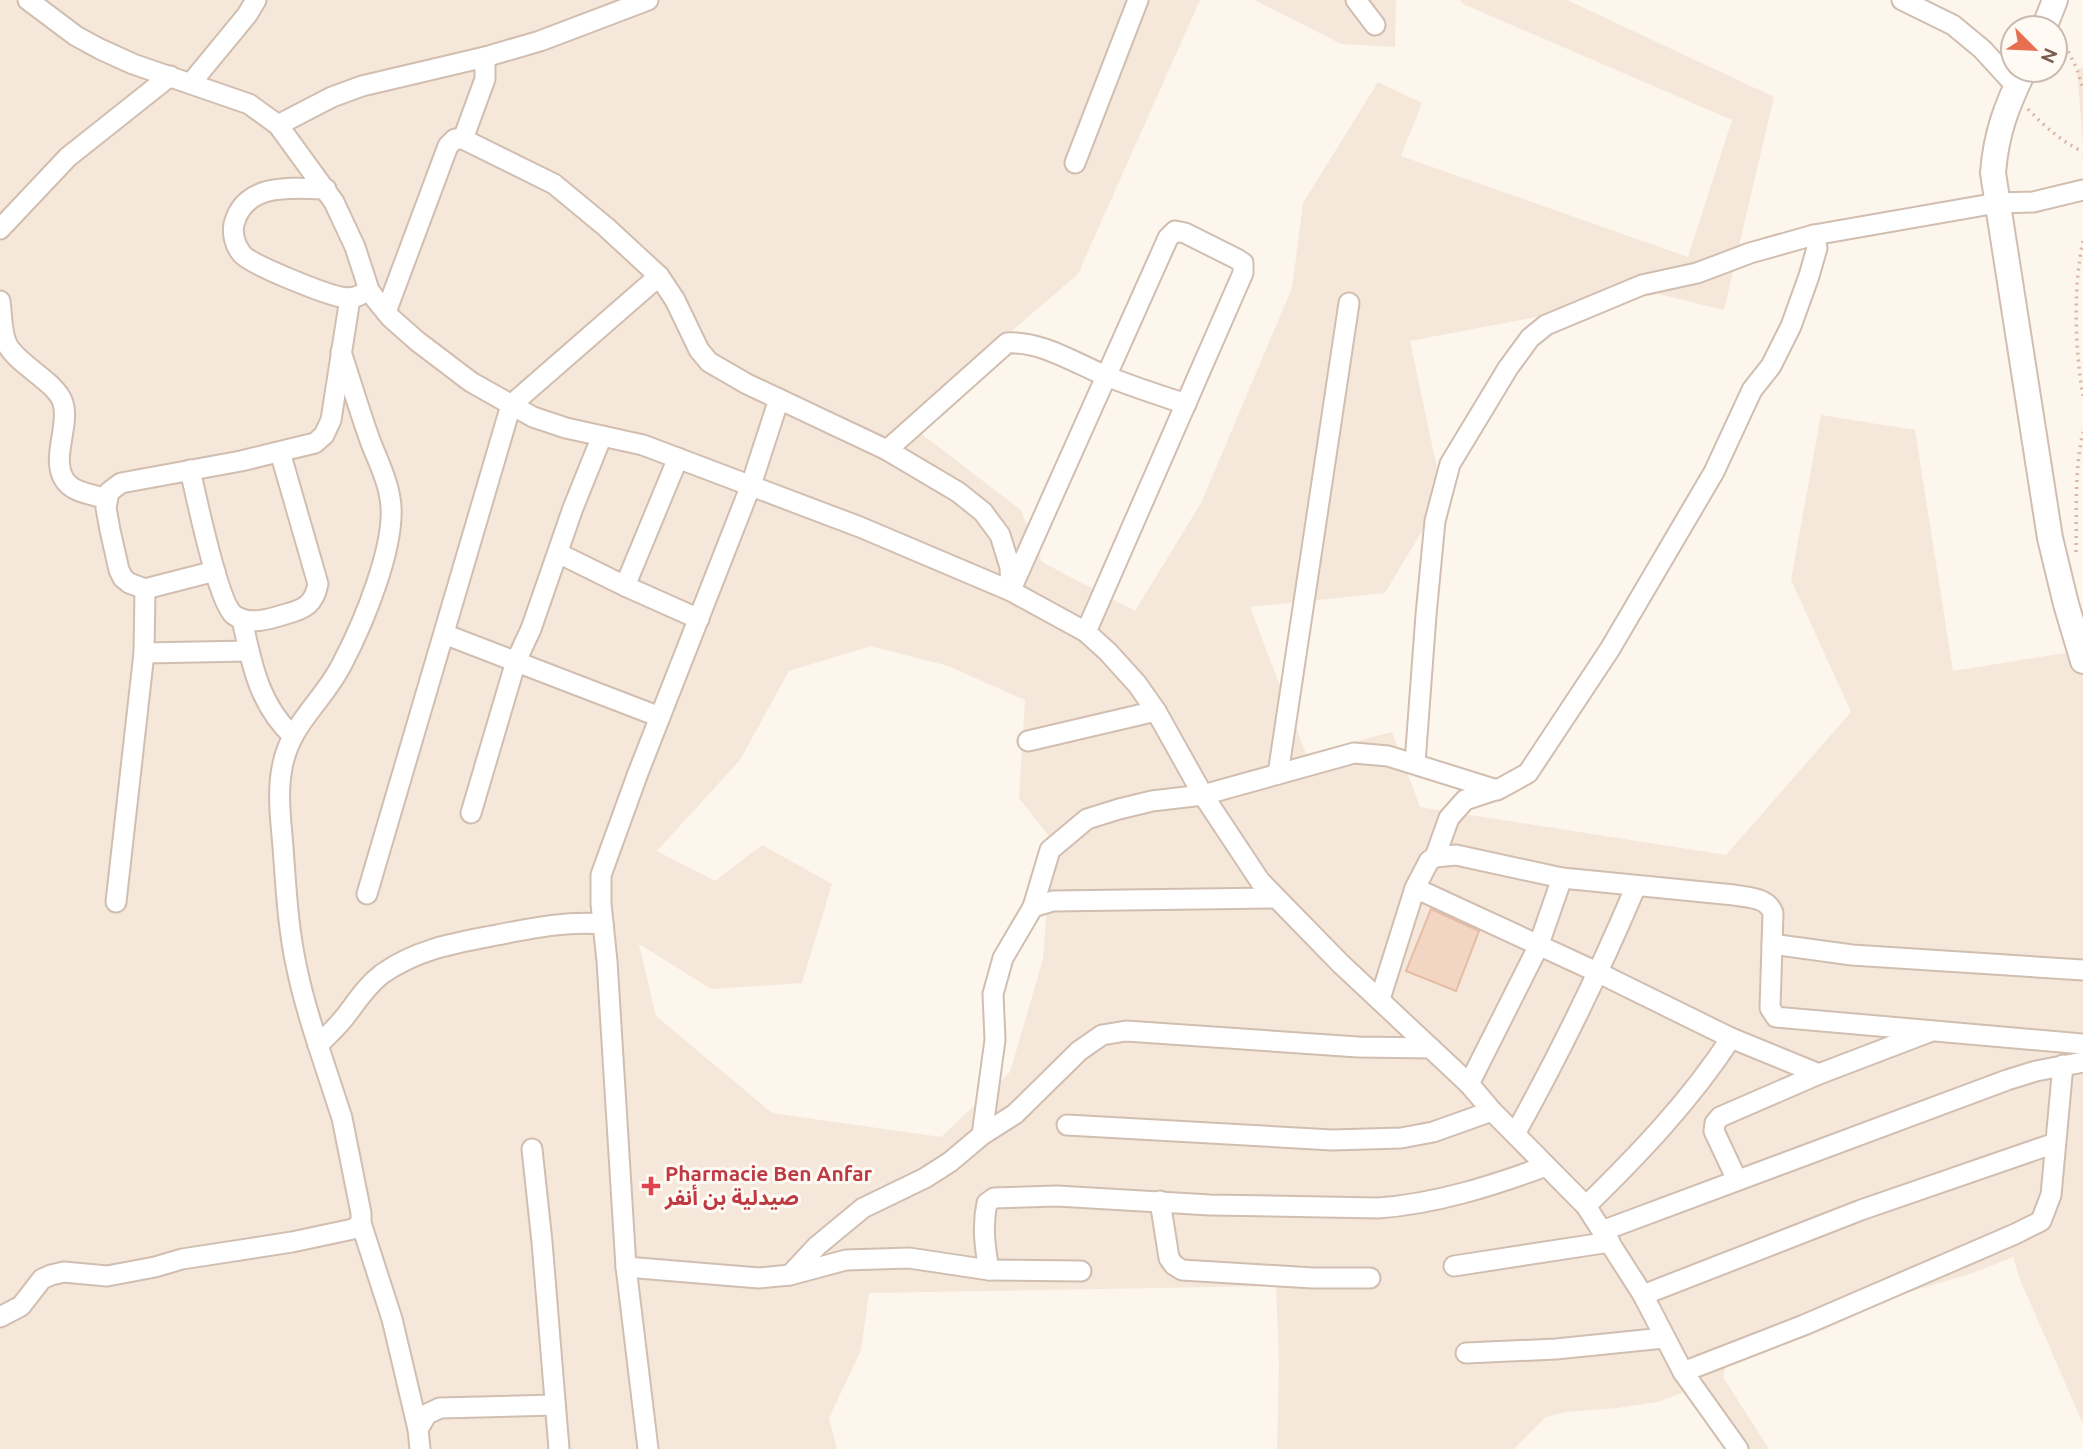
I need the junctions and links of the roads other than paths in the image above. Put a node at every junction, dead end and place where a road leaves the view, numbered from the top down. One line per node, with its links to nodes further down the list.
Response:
1 (28, 0): 12 (street)
2 (256, 0): 13 (street)
3 (608, 0): 4 (street)
4 (616, 0)
5 (648, 0): 10 (street)
6 (1138, 0): 17 (street)
7 (1356, 0): 9 (street)
8 (1902, 0): 11 (street)
9 (1375, 25)
10 (485, 57): 15 (street); 16 (street)
11 (1999, 62)
12 (170, 76): 13 (street); 21 (street)
13 (191, 82): 15 (street)
14 (2017, 84): 20 (street)
15 (278, 125): 18 (street)
16 (463, 139): 23 (street); 28 (street)
17 (1075, 163)
18 (326, 189): 24 (street); 25 (street)
19 (2083, 190): 20 (street)
20 (1997, 202): 22 (street); 53 (street)
21 (0, 229)
22 (1814, 235): 58 (street); 60 (street)
23 (659, 276): 31 (street); 33 (street)
24 (369, 290): 25 (street); 28 (street)
25 (350, 298): 29 (street)
26 (0, 301): 40 (street)
27 (1349, 303): 59 (street)
28 (386, 312): 33 (street)
29 (341, 352): 36 (street); 56 (street)
30 (1106, 376): 32 (street); 32 (street); 35 (street); 45 (street)
31 (779, 399): 35 (street); 39 (street)
32 (1186, 404): 48 (street)
33 (511, 405): 34 (street); 49 (street)
34 (602, 436): 37 (street); 41 (street)
35 (887, 450): 45 (street)
36 (280, 452): 38 (street); 46 (street)
37 (678, 458): 39 (street); 43 (street)
38 (190, 470): 40 (street); 42 (street)
39 (751, 485): 45 (street); 47 (street)
40 (107, 499): 44 (street)
41 (558, 553): 43 (street); 52 (street)
42 (215, 571): 44 (street); 46 (street)
43 (625, 586): 47 (street)
44 (145, 589): 51 (street)
45 (1011, 591): 48 (street)
46 (242, 619): 50 (street)
47 (699, 619): 55 (street)
48 (1086, 632): 54 (street)
49 (444, 634): 52 (street); 67 (street)
50 (249, 651): 51 (street); 56 (street)
51 (144, 653): 69 (street)
52 (516, 661): 55 (street); 62 (street)
53 (2083, 661)
54 (1156, 711): 57 (street); 61 (street)
55 (660, 717): 71 (street)
56 (293, 736): 80 (street)
57 (1028, 741)
58 (1416, 763): 59 (street); 60 (street)
59 (1278, 774): 61 (street)
60 (1497, 790): 63 (street)
61 (1203, 795): 68 (street); 70 (street)
62 (471, 813)
63 (1434, 857): 64 (street); 66 (street)
64 (1562, 878): 65 (street); 73 (street)
65 (1636, 886): 72 (street); 75 (street)
66 (1415, 888): 73 (street); 76 (street)
67 (367, 894)
68 (1275, 898): 70 (street); 76 (street)
69 (116, 902)
70 (1033, 907): 89 (street)
71 (603, 925): 80 (street); 99 (street)
72 (1772, 944): 74 (street); 77 (street)
73 (1538, 947): 75 (street); 85 (street)
74 (2083, 970)
75 (1599, 973): 78 (street); 88 (street)
76 (1380, 999): 81 (street)
77 (1936, 1029): 79 (street); 84 (street)
78 (1731, 1038): 84 (street); 95 (street)
79 (2083, 1044)
80 (318, 1045): 96 (street)
81 (1431, 1048): 85 (street); 89 (street)
82 (2083, 1062): 83 (street)
83 (2063, 1065): 90 (street); 93 (street)
84 (1819, 1074): 93 (street)
85 (1469, 1084): 86 (street)
86 (1492, 1111): 87 (street); 88 (street)
87 (1067, 1125)
88 (1515, 1134): 92 (street)
89 (982, 1135): 102 (street)
90 (2055, 1143): 104 (street); 108 (street)
91 (532, 1149): 109 (street)
92 (1546, 1166): 94 (street); 95 (street)
93 (1737, 1180): 97 (street)
94 (1160, 1201): 100 (street); 103 (street)
95 (1586, 1206): 97 (street)
96 (361, 1223): 105 (street); 110 (street)
97 (1606, 1236): 98 (street); 104 (street)
98 (1454, 1266)
99 (626, 1267): 102 (street); 113 (street)
100 (989, 1270): 101 (street); 102 (street)
101 (1081, 1271)
102 (790, 1275)
103 (1370, 1278)
104 (1643, 1295): 106 (street)
105 (0, 1317)
106 (1664, 1338): 107 (street); 108 (street)
107 (1466, 1353)
108 (1683, 1372): 114 (street)
109 (555, 1405): 110 (street); 112 (street)
110 (418, 1429): 111 (street)
111 (420, 1449)
112 (559, 1449)
113 (648, 1449)
114 (1738, 1449)

